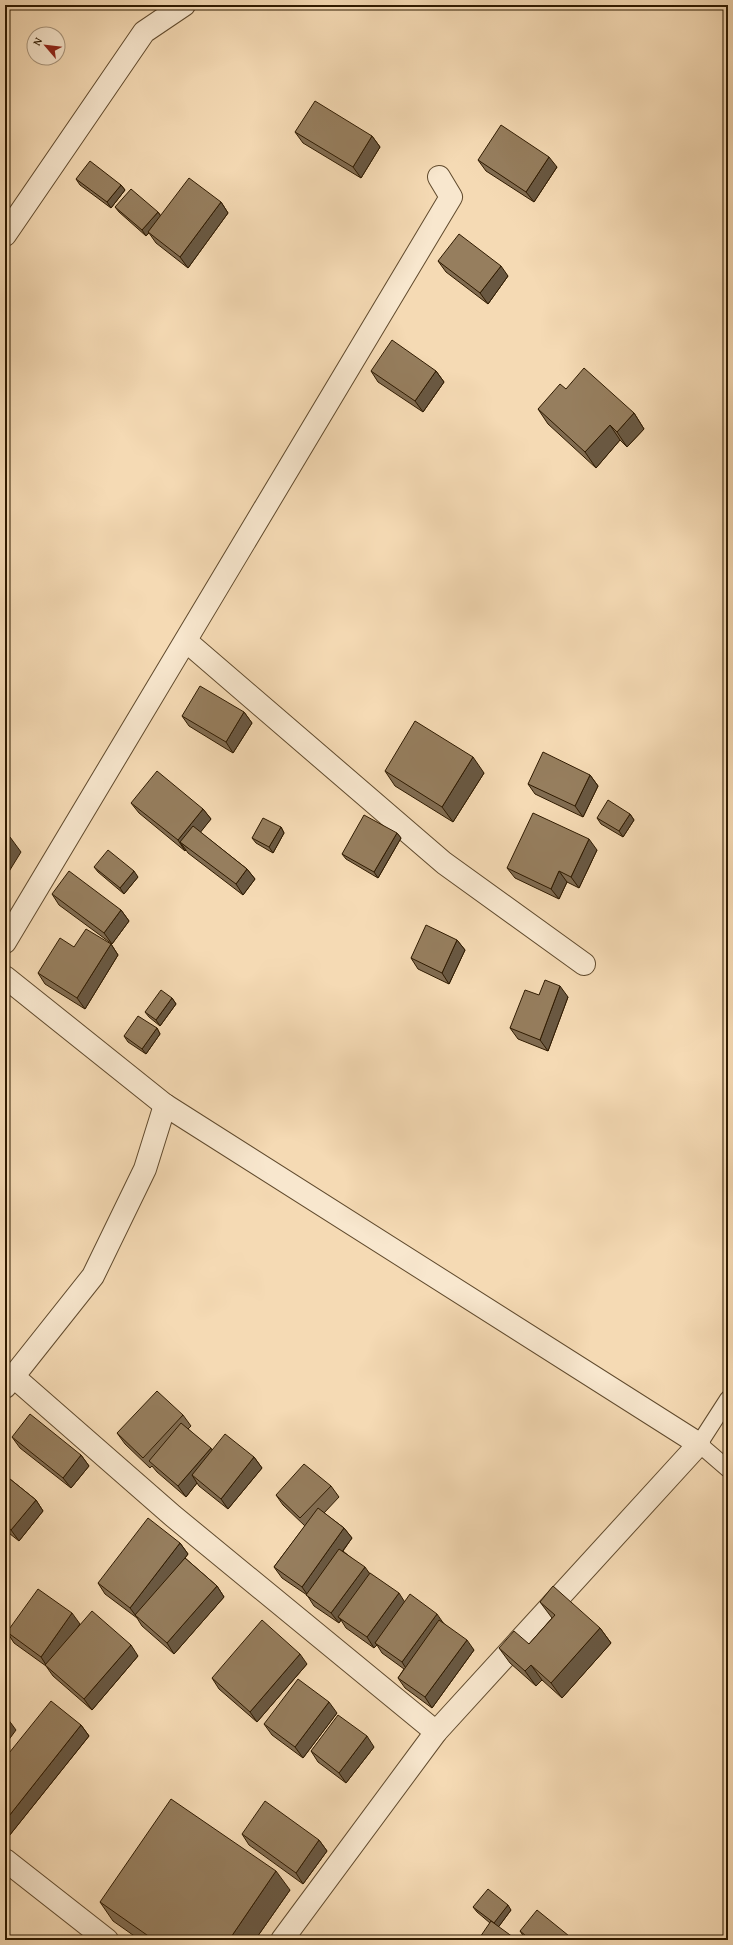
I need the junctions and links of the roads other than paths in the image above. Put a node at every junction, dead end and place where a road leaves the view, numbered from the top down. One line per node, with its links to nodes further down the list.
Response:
1 (184, 5): 3 (street)
2 (439, 178): 4 (street)
3 (5, 235)
4 (186, 641): 5 (street); 6 (street)
5 (5, 942)
6 (584, 964)
7 (5, 977): 8 (street)
8 (165, 1105): 9 (street); 11 (street)
9 (10, 1382): 13 (street)
10 (728, 1399): 11 (lane)
11 (699, 1444): 12 (lane); 13 (street)
12 (728, 1468)
13 (436, 1732): 16 (street)
14 (5, 1860): 15 (street)
15 (107, 1940)
16 (282, 1940)

